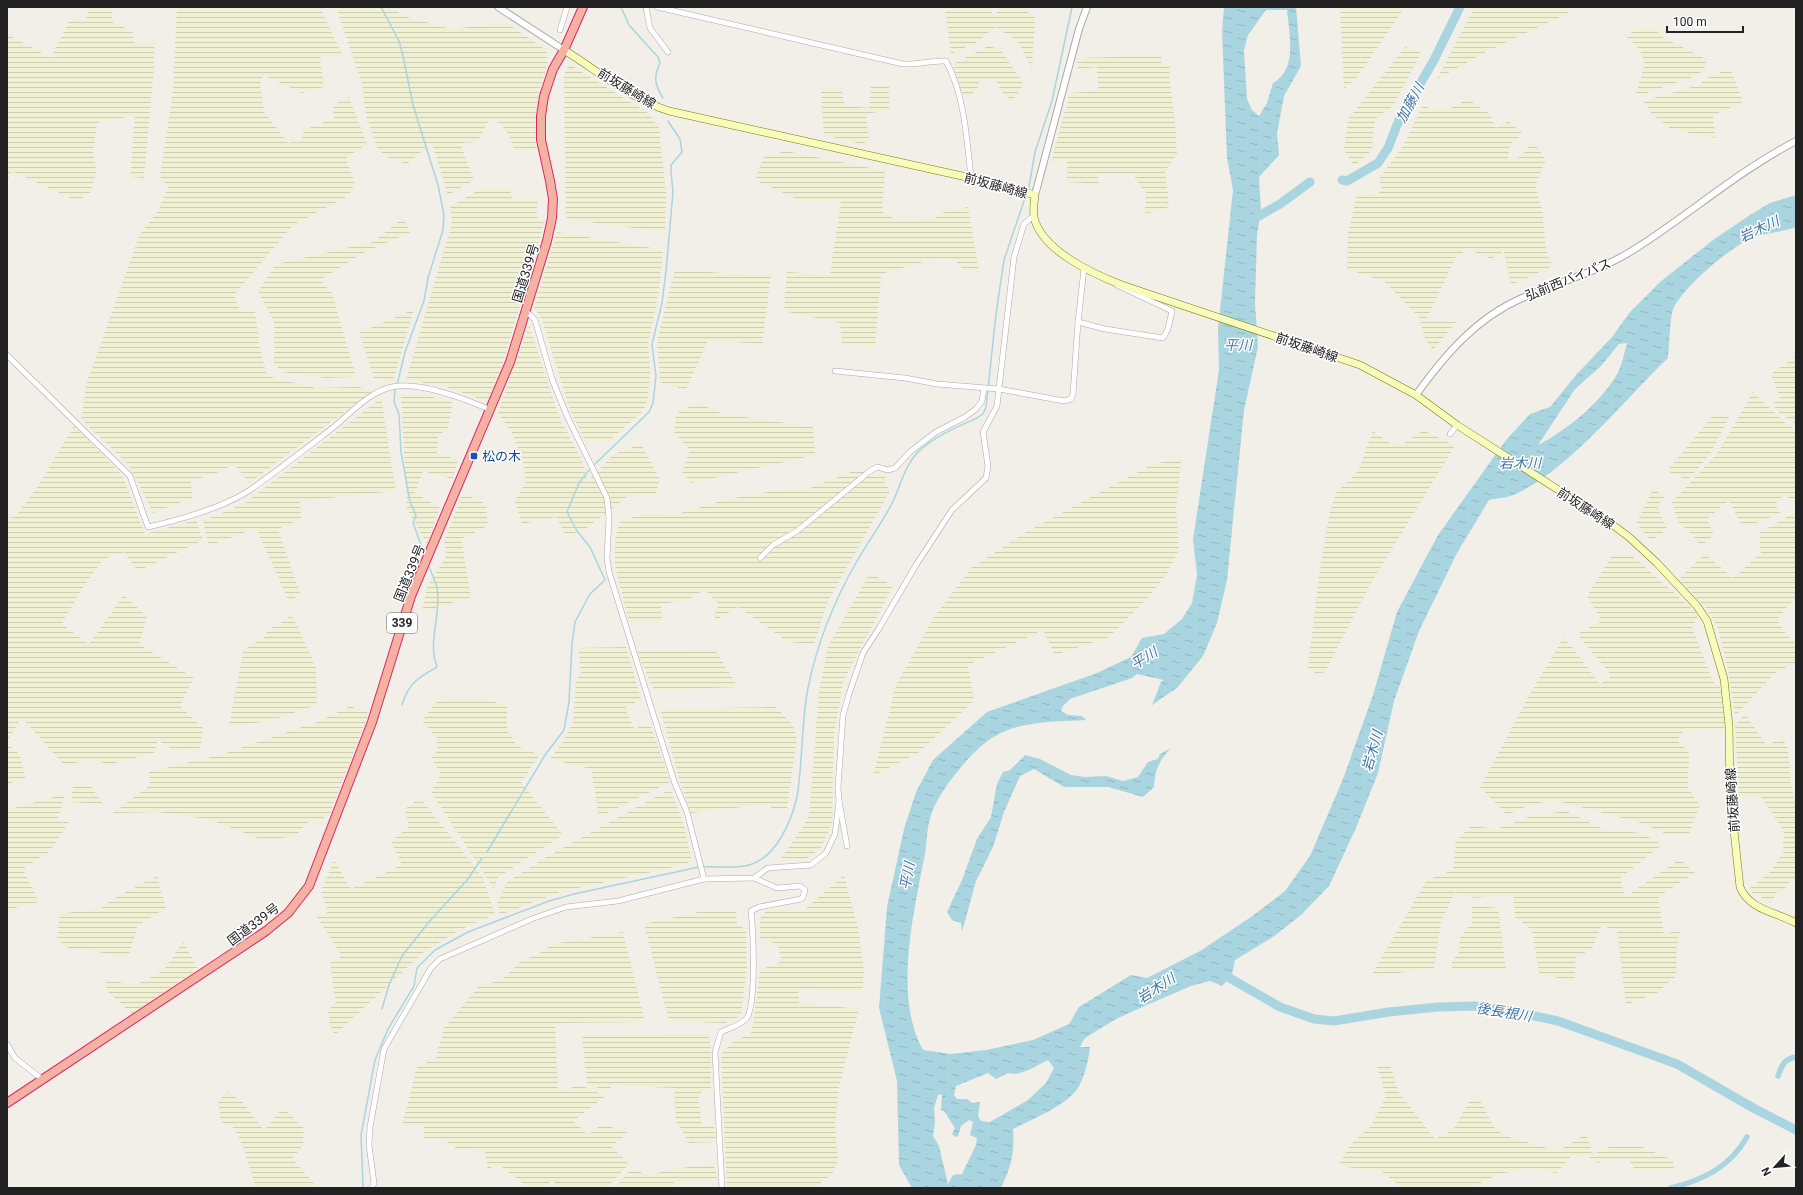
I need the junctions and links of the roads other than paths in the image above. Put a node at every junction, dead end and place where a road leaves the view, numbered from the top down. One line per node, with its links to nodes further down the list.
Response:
1 (498, 7): 8 (street)
2 (567, 7): 7 (street)
3 (583, 7): 8 (highway, 国道339号 / 339)
4 (646, 7): 9 (street)
5 (657, 7): 11 (street)
6 (1087, 7): 12 (street)
7 (560, 30)
8 (564, 50): 11 (main road, 前坂藤崎線); 16 (highway, 国道339号 / 339)
9 (668, 52)
10 (1796, 141): 22 (street, 弘前西バイパス)
11 (971, 178): 12 (main road, 前坂藤崎線)
12 (1035, 195): 13 (main road, 前坂藤崎線)
13 (1034, 218): 14 (main road, 前坂藤崎線); 21 (street)
14 (1084, 269): 15 (main road, 前坂藤崎線); 17 (street)
15 (1116, 283): 17 (street); 22 (main road, 前坂藤崎線)
16 (526, 311): 23 (highway, 国道339号 / 339); 30 (street)
17 (1078, 322): 21 (street)
18 (7, 355): 23 (street)
19 (835, 371): 20 (street)
20 (985, 388): 21 (street); 26 (street)
21 (996, 389): 27 (street)
22 (1416, 395): 24 (main road, 前坂藤崎線)
23 (491, 410): 33 (highway, 国道339号 / 339)
24 (1457, 425): 25 (street); 31 (main road, 前坂藤崎線)
25 (1450, 434)
26 (760, 558)
27 (839, 801): 28 (street); 29 (street)
28 (847, 846)
29 (754, 878): 30 (street); 36 (street)
30 (704, 879): 35 (street)
31 (1796, 923)
32 (7, 1044): 33 (street)
33 (43, 1080): 34 (highway, 国道339号 / 339)
34 (7, 1103)
35 (372, 1188)
36 (722, 1188)

